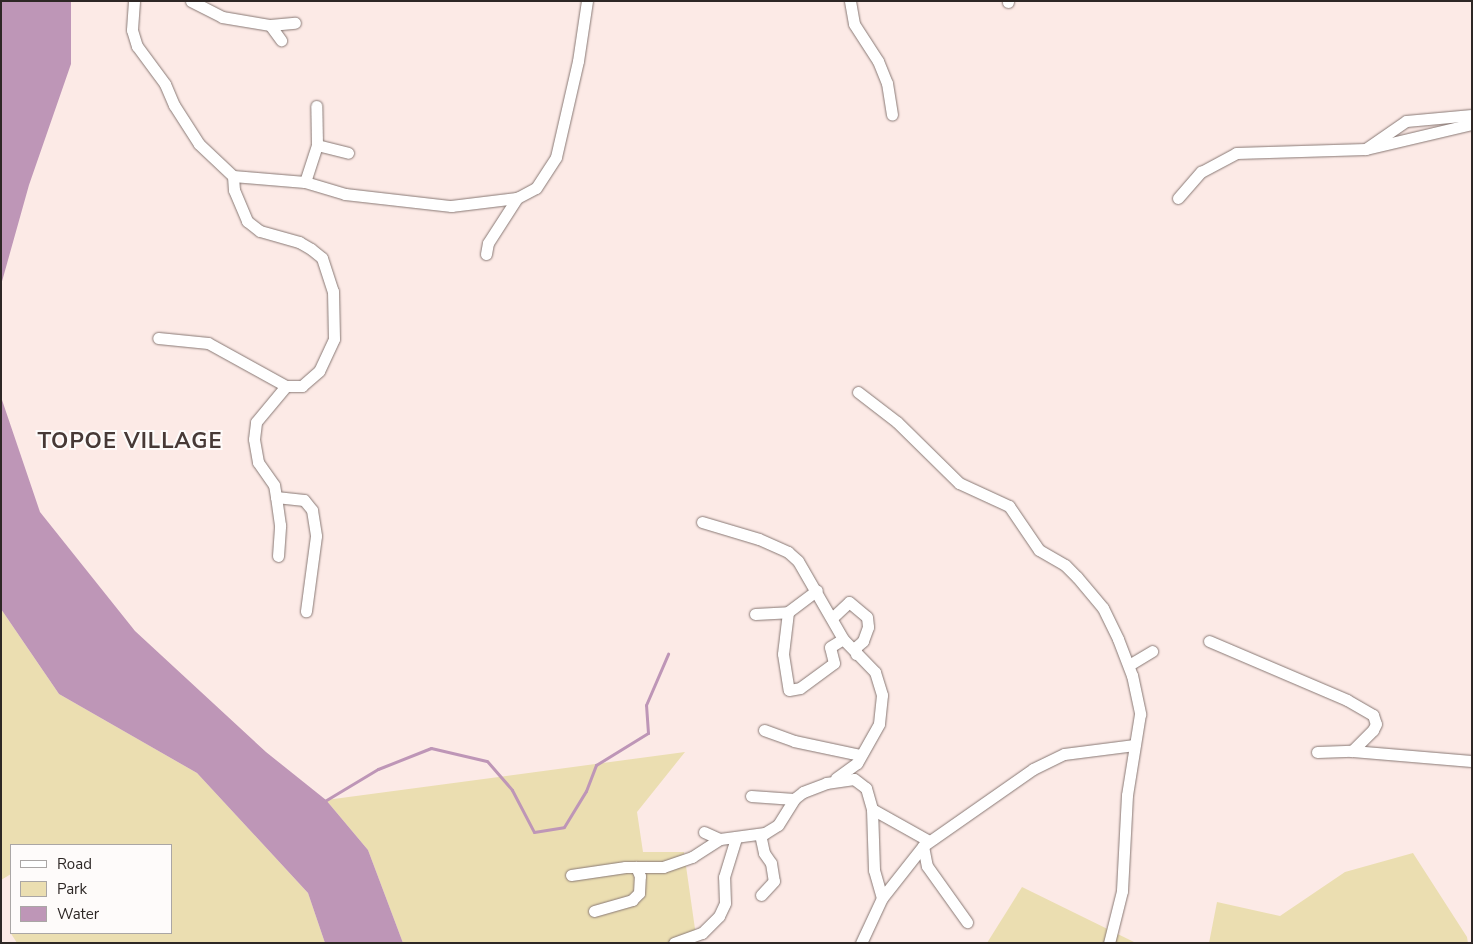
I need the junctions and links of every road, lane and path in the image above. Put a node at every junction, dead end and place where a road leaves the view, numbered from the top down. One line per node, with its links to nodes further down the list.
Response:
1 (134, 1): 15 (street)
2 (587, 1): 17 (street)
3 (850, 1): 10 (street)
4 (194, 2): 5 (street)
5 (270, 24): 6 (street); 7 (street)
6 (295, 24)
7 (281, 40)
8 (316, 106): 12 (street)
9 (1472, 115): 13 (street)
10 (892, 116)
11 (1472, 124): 13 (street)
12 (317, 145): 14 (street); 16 (street)
13 (1366, 149): 18 (street)
14 (348, 152)
15 (233, 176): 16 (street); 21 (street)
16 (305, 182): 17 (street)
17 (517, 198): 19 (street)
18 (1178, 198)
19 (486, 254)
20 (158, 338): 21 (street)
21 (286, 386): 23 (street)
22 (858, 392): 35 (street)
23 (276, 497): 25 (street); 27 (street)
24 (702, 522): 26 (street)
25 (278, 556)
26 (817, 590): 28 (street); 30 (street)
27 (306, 611)
28 (788, 612): 29 (street); 31 (street)
29 (755, 614)
30 (832, 618): 31 (street); 34 (street)
31 (843, 638): 34 (street)
32 (1209, 641): 38 (street)
33 (1152, 652): 35 (street)
34 (856, 654): 40 (street)
35 (1129, 665): 37 (street)
36 (764, 730): 40 (street)
37 (1134, 745): 51 (street); 60 (street)
38 (1352, 751): 39 (street); 41 (street)
39 (1317, 752)
40 (859, 759): 42 (street); 43 (street)
41 (1472, 761)
42 (826, 783): 43 (street); 45 (street)
43 (866, 788): 46 (street)
44 (751, 796): 45 (street)
45 (794, 800): 48 (street)
46 (872, 809): 51 (street); 55 (street)
47 (704, 832): 50 (street)
48 (760, 834): 49 (street); 54 (street)
49 (736, 838): 50 (street); 59 (street)
50 (720, 839): 52 (street)
51 (926, 844): 55 (street); 57 (street)
52 (636, 867): 53 (street); 56 (street)
53 (571, 875)
54 (761, 896)
55 (882, 898): 58 (street)
56 (594, 911)
57 (967, 922)
58 (865, 942)
59 (674, 943)
60 (1109, 943)

